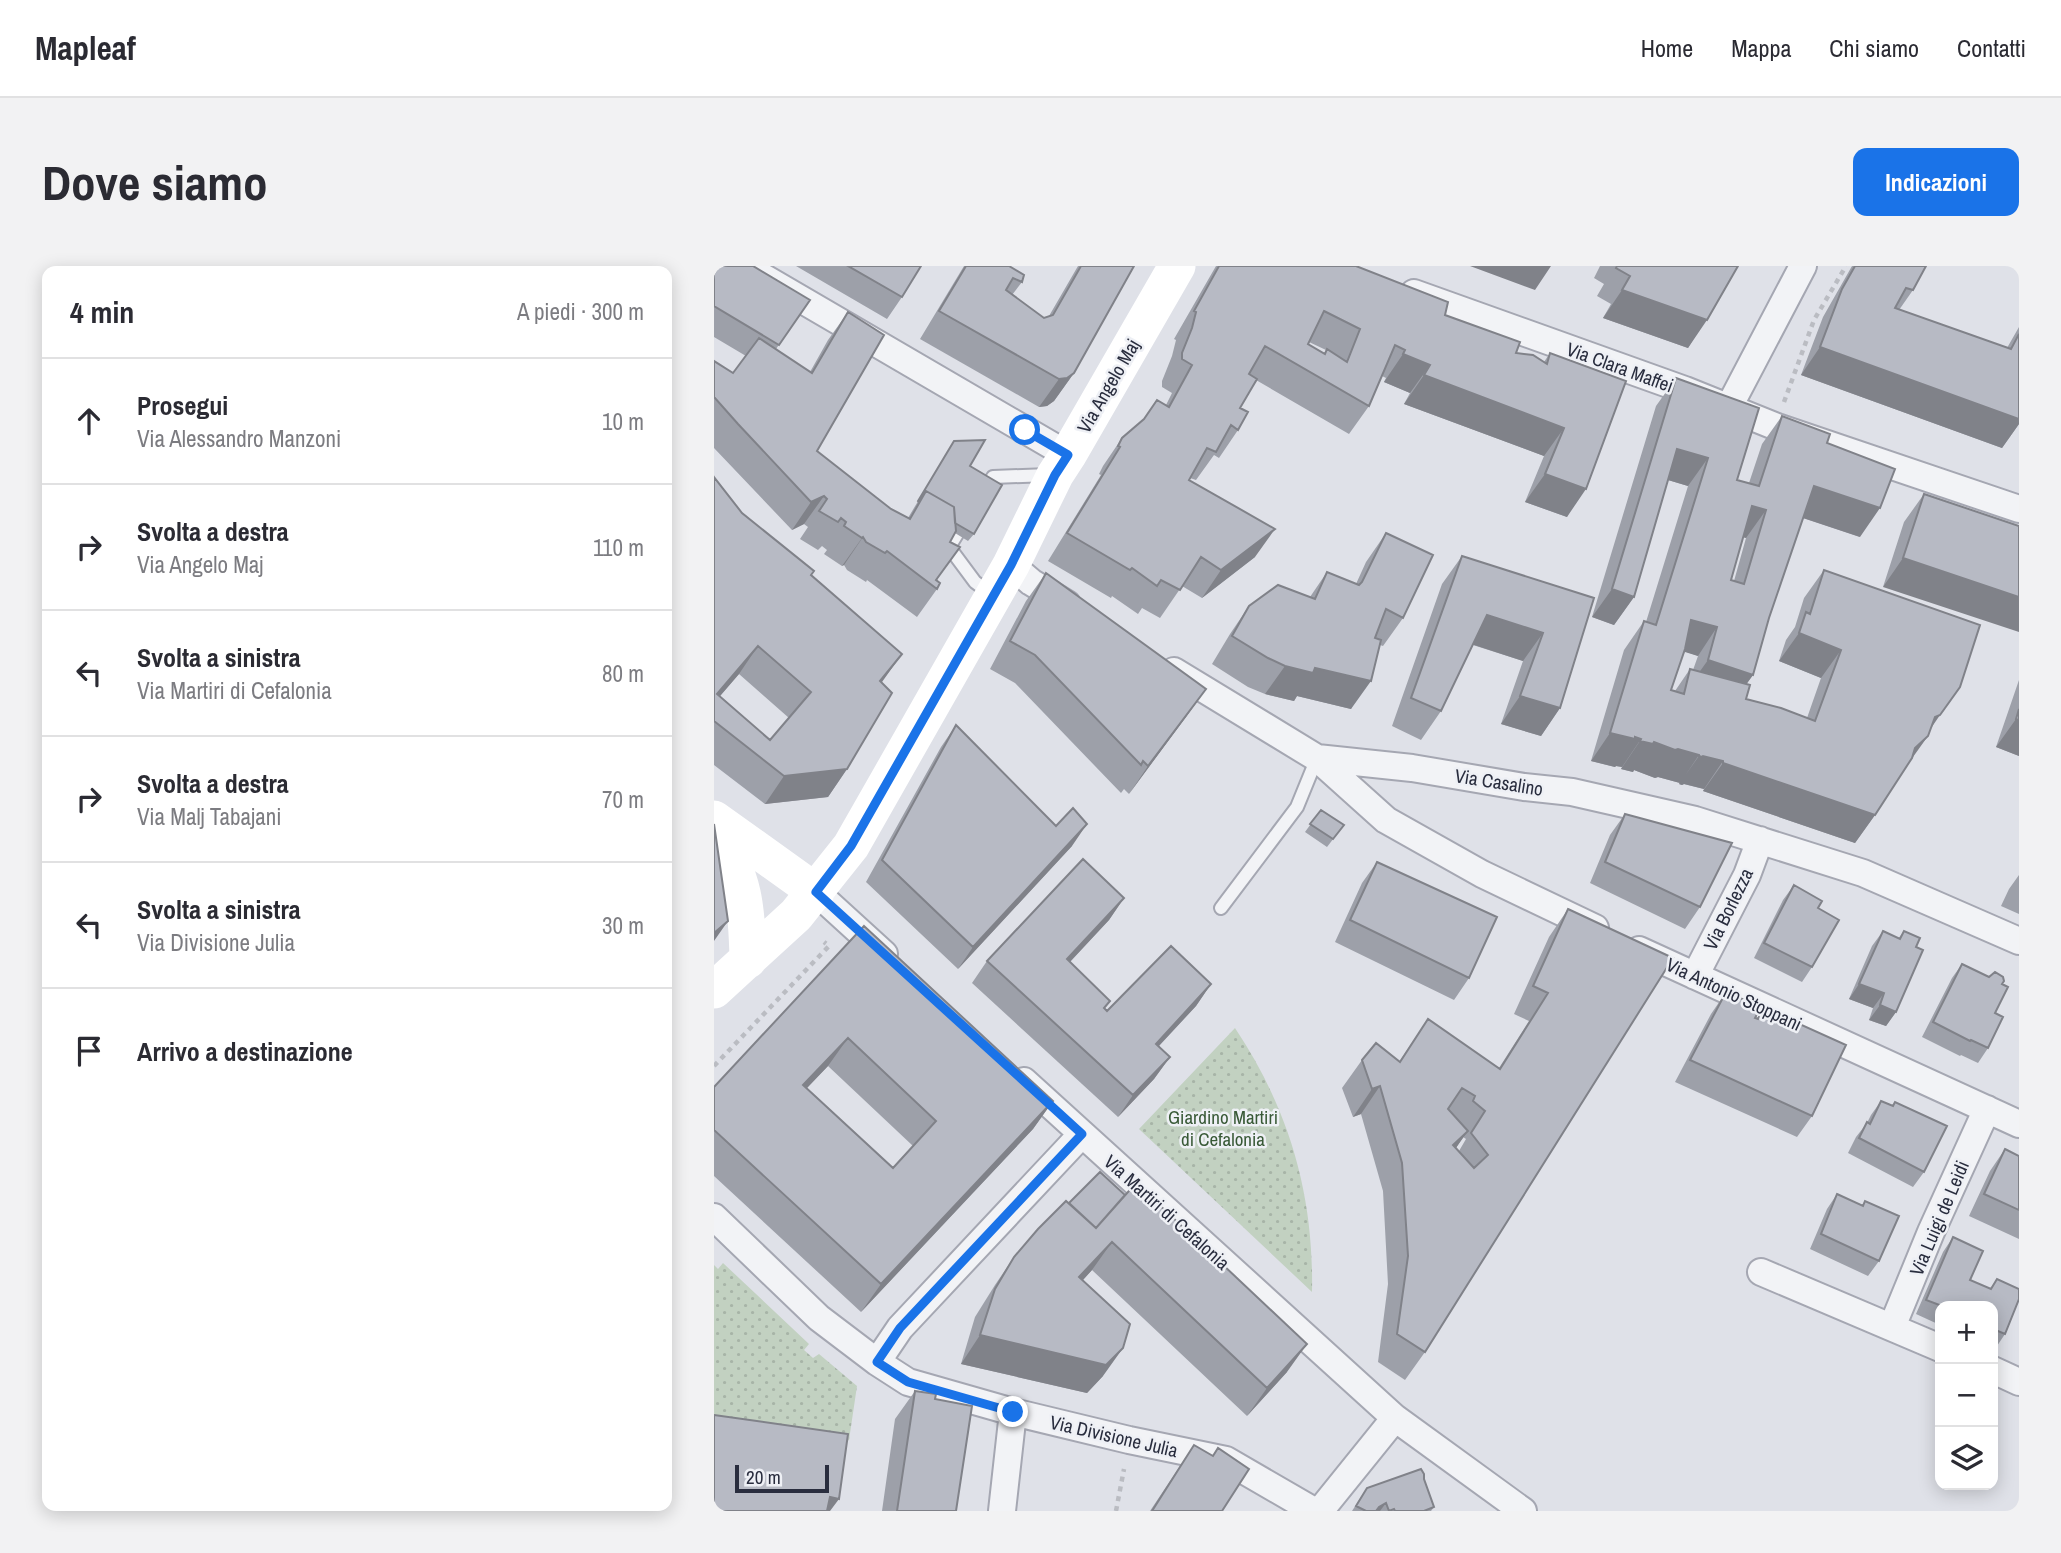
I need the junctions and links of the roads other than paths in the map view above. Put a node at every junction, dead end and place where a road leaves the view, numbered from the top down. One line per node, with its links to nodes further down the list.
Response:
1 (744, 266): 6 (street)
2 (1177, 266): 6 (main road, Via Angelo Maj)
3 (1803, 266): 5 (street)
4 (1391, 284): 5 (street, Via Clara Maffei)
5 (1729, 407): 8 (street, Via Clara Maffei)
6 (1062, 465): 7 (lane); 10 (main road, Via Angelo Maj)
7 (978, 500)
8 (2019, 509)
9 (971, 512): 10 (lane)
10 (1002, 581): 11 (street); 17 (main road, Via Angelo Maj)
11 (1090, 619)
12 (1149, 656): 13 (street, Via Casalino)
13 (1317, 758): 16 (street, Via Casalino); 18 (lane); 22 (street, Via Antonio Stoppani)
14 (714, 819): 17 (main road)
15 (714, 834): 20 (main road)
16 (1760, 841): 19 (street, Via Casalino); 22 (street, Via Borlezza)
17 (806, 904): 20 (main road, Via Angelo Maj); 21 (street)
18 (1221, 908)
19 (2019, 941)
20 (748, 960): 23 (main road, Via Angelo Maj)
21 (899, 968)
22 (1695, 976): 25 (street, Via Antonio Stoppani)
23 (714, 990)
24 (1011, 1070): 27 (street, Via Martiri di Cefalonia)
25 (1987, 1109): 26 (street, Via Antonio Stoppani); 30 (street, Via Luigi de Leidi)
26 (2019, 1124)
27 (1082, 1134): 32 (street); 36 (street, Via Martiri di Cefalonia)
28 (714, 1217): 32 (street, Via Divisione Julia)
29 (1762, 1272): 30 (street)
30 (1892, 1327): 31 (street)
31 (1935, 1346)
32 (877, 1362): 35 (street, Via Divisione Julia)
33 (1998, 1372): 34 (street)
34 (2019, 1382)
35 (1013, 1412): 37 (street); 38 (street, Via Divisione Julia)
36 (1395, 1418): 39 (street); 40 (street, Via Martiri di Cefalonia)
37 (1002, 1511)
38 (1314, 1511)
39 (1320, 1511)
40 (1523, 1511)

